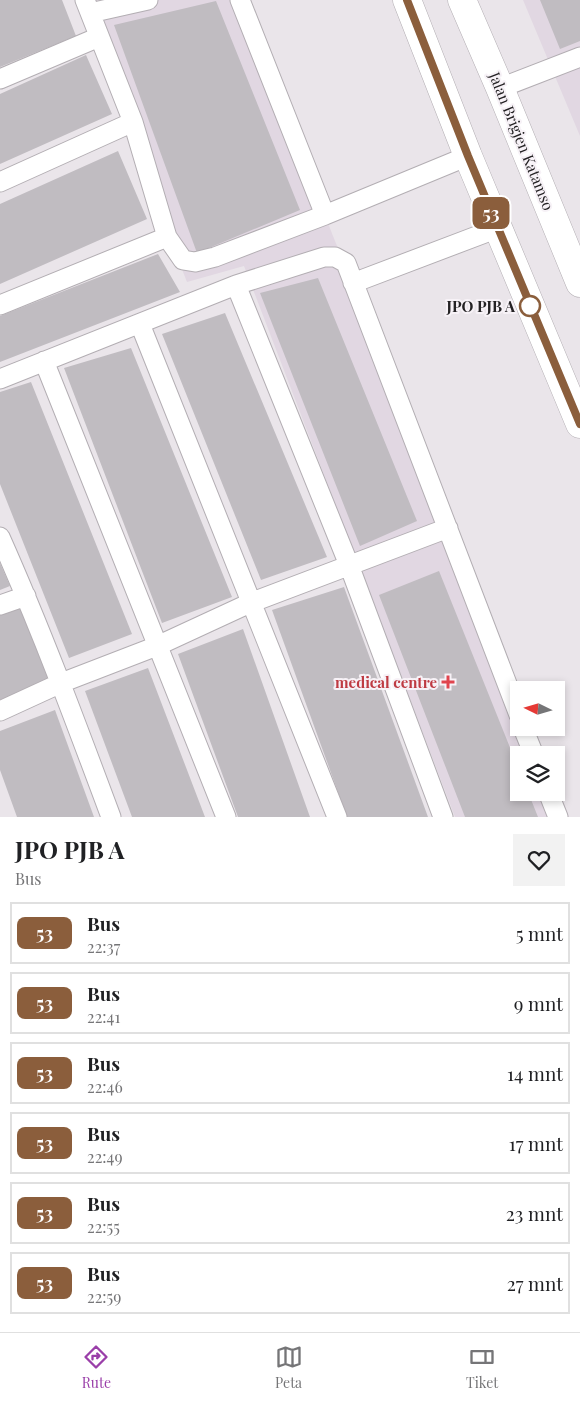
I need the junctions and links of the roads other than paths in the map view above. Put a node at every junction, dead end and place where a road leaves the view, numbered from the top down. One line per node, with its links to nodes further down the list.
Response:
1 (148, 0): 5 (street)
2 (240, 0): 13 (street)
3 (407, 0): 11 (highway)
4 (462, 0): 9 (highway, Jalan Brigjen Katamso)
5 (87, 7): 6 (street)
6 (99, 37): 8 (street); 10 (street)
7 (580, 57): 9 (street)
8 (0, 79)
9 (500, 88): 17 (highway, Jalan Brigjen Katamso)
10 (134, 122): 12 (street); 15 (street)
11 (468, 156): 13 (street); 14 (highway)
12 (0, 182)
13 (325, 215): 15 (street)
14 (498, 228): 16 (street); 23 (highway)
15 (167, 237): 19 (street)
16 (353, 283): 18 (street); 24 (street)
17 (580, 283)
18 (236, 285): 20 (street); 26 (street)
19 (0, 305)
20 (140, 324): 21 (street); 28 (street)
21 (44, 361): 22 (street); 30 (street)
22 (0, 379)
23 (580, 424)
24 (448, 528): 26 (street); 32 (street)
25 (0, 537): 27 (street)
26 (349, 565): 28 (street); 38 (street)
27 (26, 596): 29 (street); 31 (street)
28 (250, 603): 30 (street); 37 (street)
29 (0, 605)
30 (157, 646): 31 (street); 36 (street)
31 (61, 684): 33 (street); 35 (street)
32 (510, 691)
33 (0, 711)
34 (552, 801): 39 (street)
35 (111, 817)
36 (226, 817)
37 (337, 817)
38 (443, 817)
39 (558, 817)

